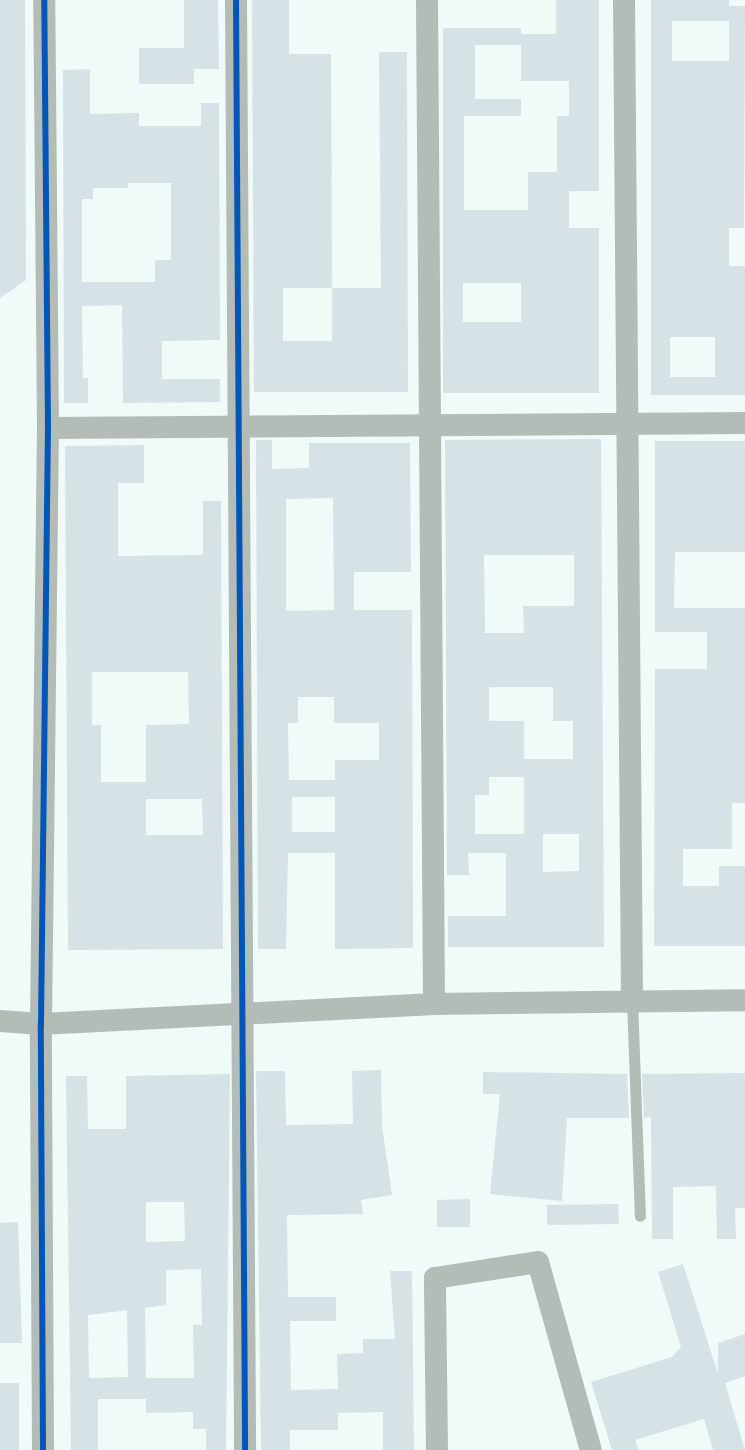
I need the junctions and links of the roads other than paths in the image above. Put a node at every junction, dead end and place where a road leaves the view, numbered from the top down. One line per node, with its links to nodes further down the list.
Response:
1 (44, 0): 8 (street)
2 (236, 0): 9 (street)
3 (427, 0): 7 (street)
4 (624, 0): 5 (street)
5 (626, 423): 6 (street); 7 (street); 10 (street)
6 (745, 423)
7 (428, 427): 9 (street); 12 (street)
8 (48, 428): 9 (street); 15 (street)
9 (238, 428): 13 (street)
10 (632, 1000): 11 (street); 12 (street); 16 (lane)
11 (745, 1000)
12 (434, 1004): 13 (street)
13 (242, 1015): 15 (street); 18 (street)
14 (0, 1021): 15 (street)
15 (41, 1024): 17 (street)
16 (640, 1216)
17 (43, 1450)
18 (245, 1450)
19 (437, 1450): 20 (street)
20 (591, 1450)

